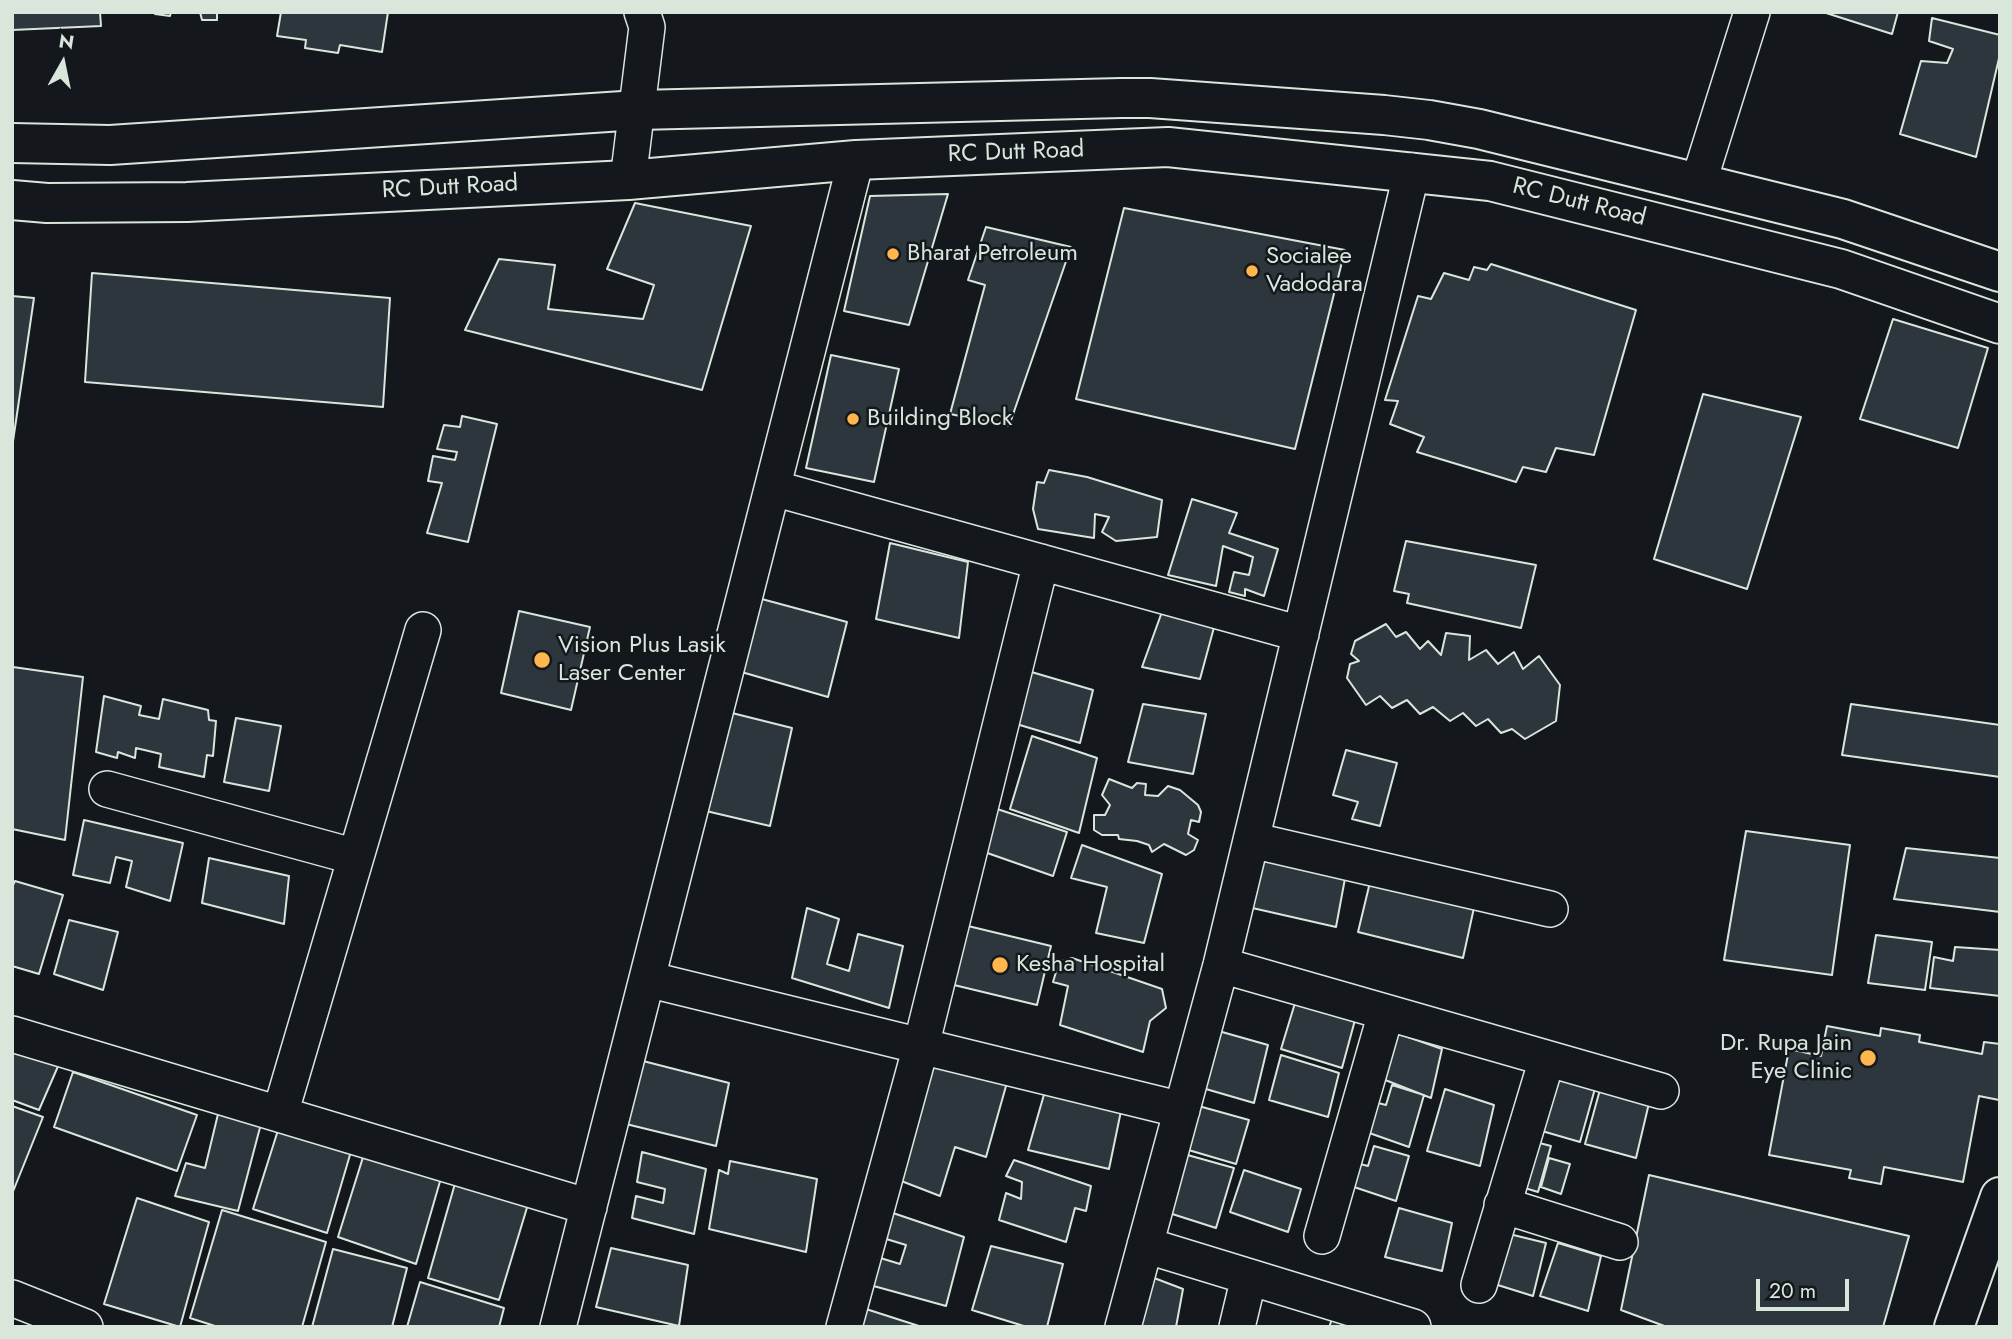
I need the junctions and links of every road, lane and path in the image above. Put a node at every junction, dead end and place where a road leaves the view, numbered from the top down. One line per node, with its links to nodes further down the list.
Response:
1 (1752, 12): 8 (street)
2 (648, 17): 3 (street)
3 (638, 110): 4 (main road, RC Dutt Road); 7 (street); 8 (main road, RC Dutt Road)
4 (12, 143)
5 (856, 160): 6 (main road, RC Dutt Road); 7 (main road, RC Dutt Road); 12 (street)
6 (1412, 171): 11 (main road, RC Dutt Road); 15 (street)
7 (628, 180): 9 (main road, RC Dutt Road)
8 (1698, 184): 10 (main road, RC Dutt Road)
9 (12, 200)
10 (2000, 272)
11 (2000, 324)
12 (773, 488): 13 (street); 21 (street)
13 (1041, 562): 15 (street); 24 (street)
14 (423, 630): 18 (street)
15 (1301, 634): 17 (street)
16 (107, 789): 18 (street)
17 (1251, 840): 19 (street); 20 (street)
18 (356, 857): 28 (street)
19 (1550, 909)
20 (1221, 965): 22 (street); 27 (street)
21 (647, 979): 24 (street); 31 (street)
22 (1386, 1013): 25 (street); 32 (street)
23 (12, 1034): 28 (street)
24 (920, 1046): 27 (street); 41 (street)
25 (1547, 1059): 26 (street); 30 (street)
26 (1661, 1090)
27 (1182, 1110): 34 (street)
28 (280, 1114): 31 (street)
29 (2000, 1197): 35 (main road)
30 (1502, 1205): 33 (street); 37 (street)
31 (589, 1207): 40 (street)
32 (1322, 1236)
33 (1620, 1242)
34 (1145, 1245): 36 (street); 42 (street)
35 (1989, 1263): 45 (main road)
36 (1249, 1277): 43 (street); 44 (street)
37 (1479, 1285)
38 (12, 1298): 39 (street)
39 (85, 1327)
40 (558, 1327)
41 (844, 1327)
42 (1123, 1327)
43 (1237, 1327)
44 (1413, 1327)
45 (1954, 1327)

